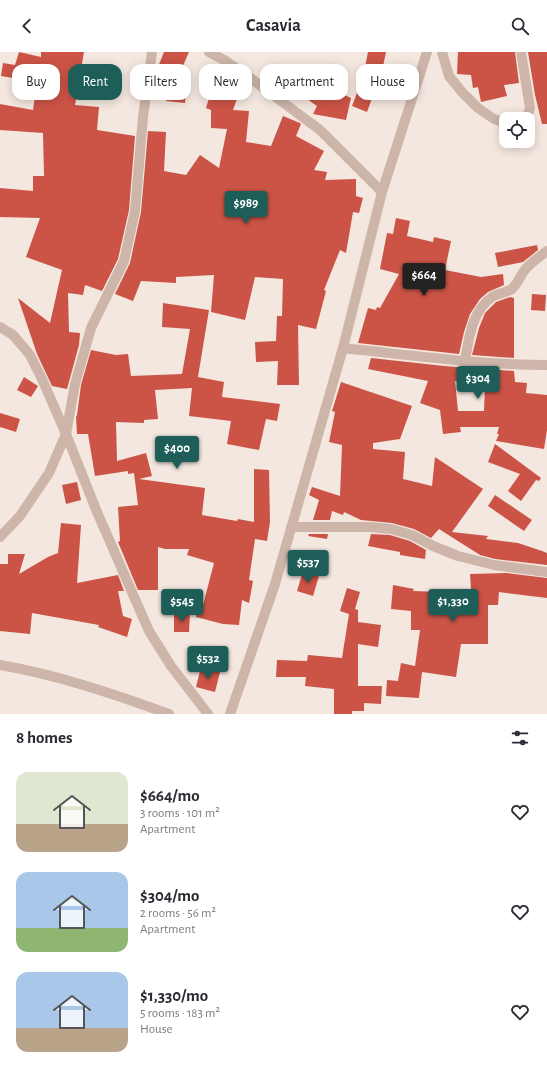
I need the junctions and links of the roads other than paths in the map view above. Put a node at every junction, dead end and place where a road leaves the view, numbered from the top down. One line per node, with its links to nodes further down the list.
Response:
1 (152, 52): 14 (street)
2 (209, 52): 8 (street)
3 (427, 52): 8 (street)
4 (442, 52): 7 (street)
5 (521, 52): 6 (street)
6 (529, 112)
7 (499, 121)
8 (382, 192): 11 (street)
9 (547, 251): 12 (street)
10 (0, 327): 14 (street)
11 (342, 348): 12 (street); 15 (street)
12 (465, 360): 13 (street)
13 (547, 365)
14 (66, 434): 16 (street); 20 (street)
15 (291, 526): 17 (street); 21 (street)
16 (0, 537)
17 (547, 572)
18 (0, 665): 19 (street)
19 (169, 714)
20 (208, 714)
21 (230, 714)

